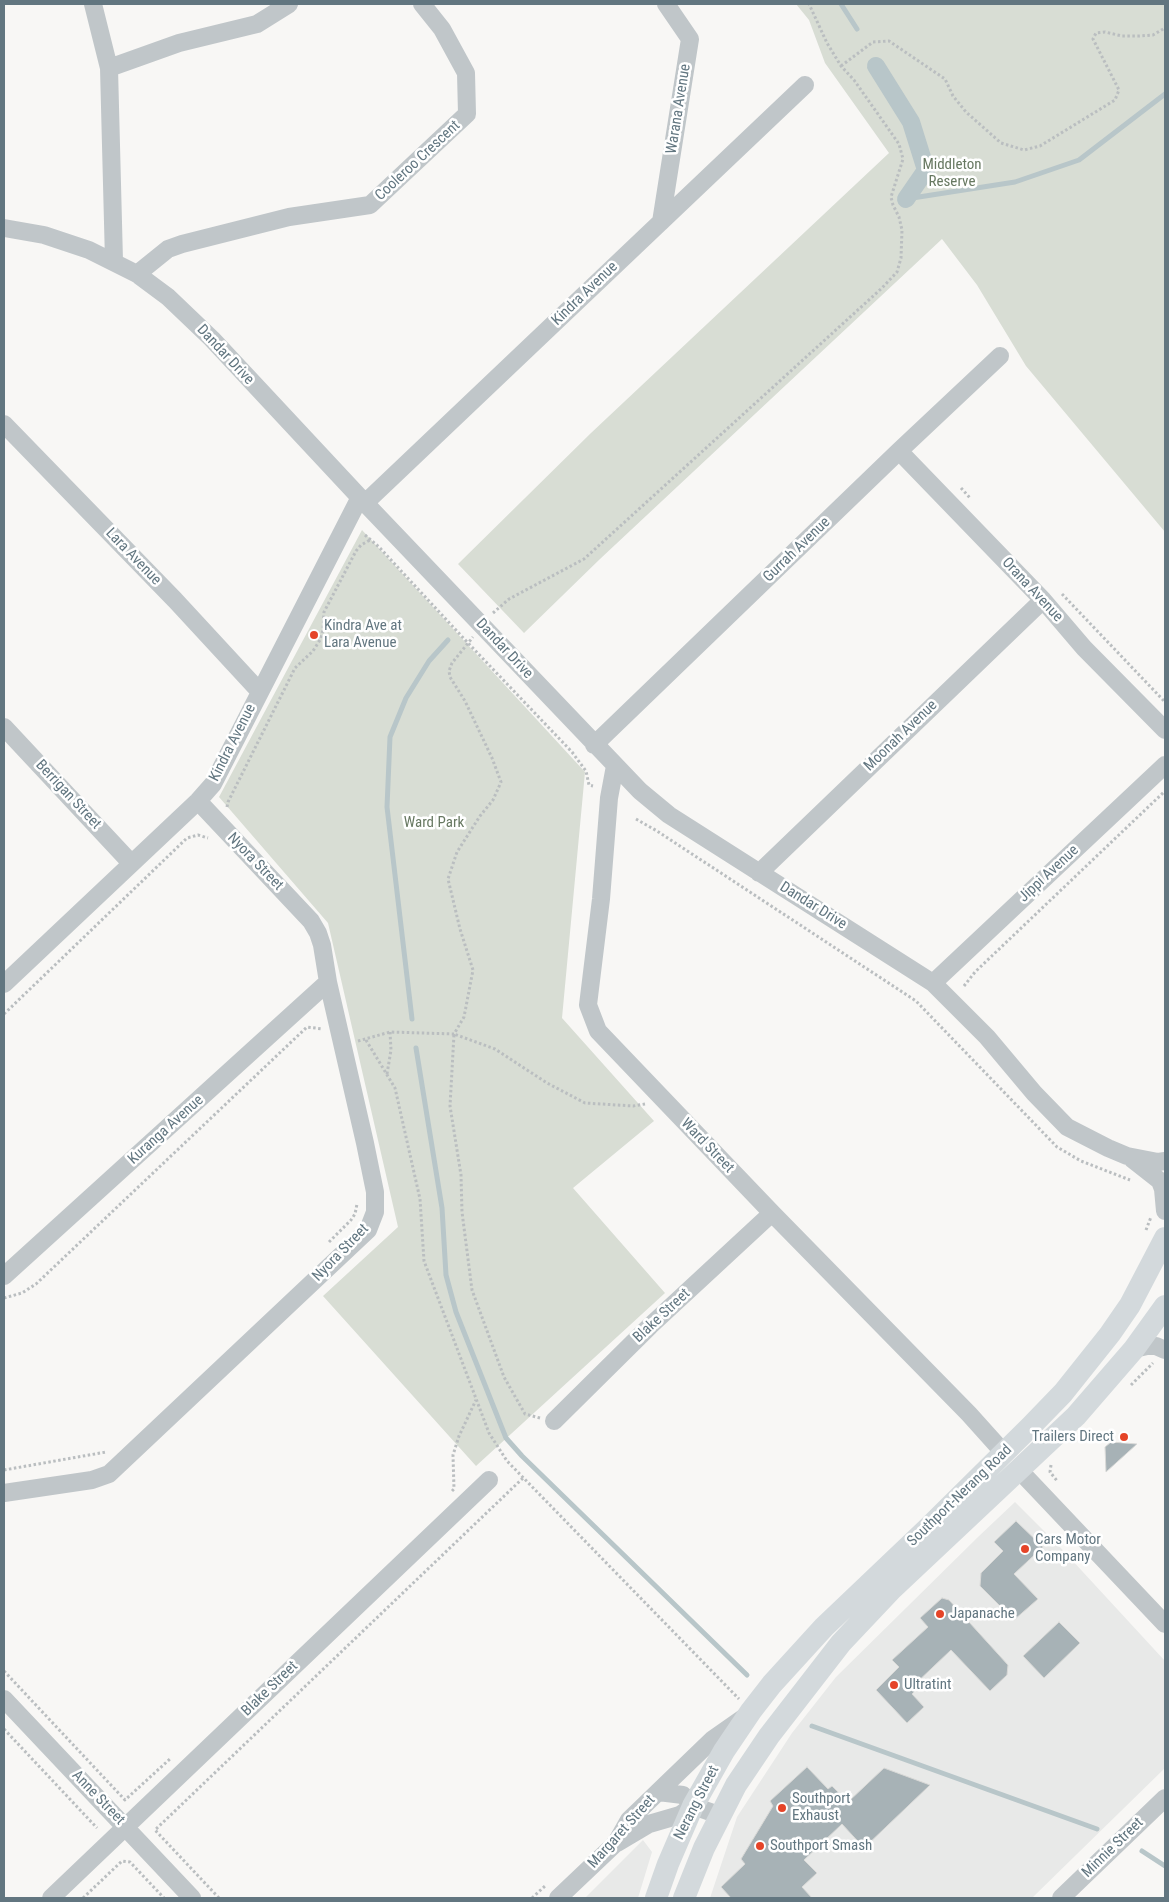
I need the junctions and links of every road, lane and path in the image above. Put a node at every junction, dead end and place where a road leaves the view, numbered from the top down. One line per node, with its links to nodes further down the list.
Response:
1 (93, 4): 8 (street)
2 (289, 4): 8 (street)
3 (422, 4): 13 (street, Cooleroo Crescent)
4 (666, 4): 10 (street, Warana Avenue)
5 (809, 4): 7 (path)
6 (1165, 28): 7 (path)
7 (841, 66): 21 (path)
8 (109, 68): 12 (street)
9 (805, 85): 10 (street, Kindra Avenue)
10 (660, 222): 17 (street, Kindra Avenue)
11 (4, 228): 12 (street, Dandar Drive)
12 (114, 261): 13 (street, Dandar Drive)
13 (137, 274): 17 (street, Dandar Drive)
14 (1000, 356): 16 (street, Gurrah Avenue)
15 (4, 424): 23 (street, Lara Avenue)
16 (899, 451): 20 (street, Orana Avenue); 26 (street, Gurrah Avenue)
17 (363, 500): 21 (street, Dandar Drive); 23 (street, Kindra Avenue)
18 (365, 535): 19 (path)
19 (370, 540): 22 (path); 32 (path)
20 (1043, 600): 25 (street, Orana Avenue); 36 (street, Moonah Avenue)
21 (482, 626): 22 (path); 26 (street, Dandar Drive)
22 (468, 643): 29 (path); 45 (path)
23 (260, 692): 31 (street, Kindra Avenue)
24 (4, 727): 35 (street, Berrigan Street)
25 (1165, 730)
26 (594, 745): 28 (street, Dandar Drive)
27 (1165, 765): 38 (street, Jippi Avenue)
28 (615, 766): 36 (street, Dandar Drive); 49 (street, Ward Street)
29 (593, 786)
30 (1165, 791): 40 (path)
31 (198, 801): 35 (street, Kindra Avenue); 37 (street, Nyora Street)
32 (230, 814)
33 (636, 819): 42 (path)
34 (208, 838): 41 (path)
35 (131, 863): 39 (street, Kindra Avenue)
36 (759, 873): 38 (street, Dandar Drive)
37 (328, 982): 47 (street, Nyora Street); 57 (street, Kuranga Avenue)
38 (933, 983): 50 (street, Dandar Drive)
39 (4, 984)
40 (964, 986)
41 (4, 1014)
42 (931, 1015)
43 (326, 1032): 58 (path)
44 (390, 1032): 45 (path); 46 (path); 48 (path)
45 (454, 1034): 49 (path); 63 (path)
46 (366, 1040): 47 (path); 48 (path)
47 (343, 1045): 69 (street, Nyora Street)
48 (387, 1075): 62 (path)
49 (662, 1100): 54 (street, Ward Street)
50 (1127, 1156): 51 (street, Dandar Drive); 53 (street, Dandar Drive)
51 (1165, 1161)
52 (357, 1200): 56 (path)
53 (1165, 1211)
54 (772, 1213): 63 (street, Blake Street); 65 (street, Ward Street)
55 (1165, 1238): 65 (main road, Southport-Nerang Road)
56 (323, 1247)
57 (4, 1276)
58 (4, 1298)
59 (1165, 1306): 60 (main road, Southport-Nerang Road)
60 (1134, 1349): 61 (street); 65 (main road, Southport-Nerang Road)
61 (1165, 1350)
62 (476, 1400): 67 (path); 70 (path)
63 (554, 1421)
64 (109, 1451): 66 (path)
65 (1011, 1461): 71 (street, Ward Street); 74 (main road, Southport-Nerang Road); 76 (main road, Southport-Nerang Road)
66 (4, 1470)
67 (523, 1478): 74 (path); 89 (path)
68 (489, 1480): 82 (street, Blake Street)
69 (4, 1493)
70 (450, 1493)
71 (1165, 1624)
72 (4, 1671): 79 (path)
73 (4, 1699): 82 (street, Anne Street)
74 (751, 1712): 77 (street); 80 (main road, Nerang Street)
75 (4, 1730): 83 (path)
76 (768, 1736): 81 (main road, Nerang Street)
77 (658, 1792): 80 (street, Margaret Street); 84 (street, Margaret Street)
78 (1165, 1798): 93 (street, Minnie Street)
79 (125, 1800)
80 (693, 1806): 81 (street, Margaret Street); 84 (street); 91 (main road, Nerang Street)
81 (720, 1815): 92 (main road, Nerang Street)
82 (126, 1827): 85 (street, Blake Street); 88 (street, Anne Street)
83 (98, 1828)
84 (616, 1843): 90 (street, Margaret Street)
85 (51, 1898)
86 (83, 1898): 87 (path)
87 (164, 1898)
88 (192, 1898)
89 (219, 1898)
90 (558, 1898)
91 (656, 1898)
92 (684, 1898)
93 (1061, 1898)

